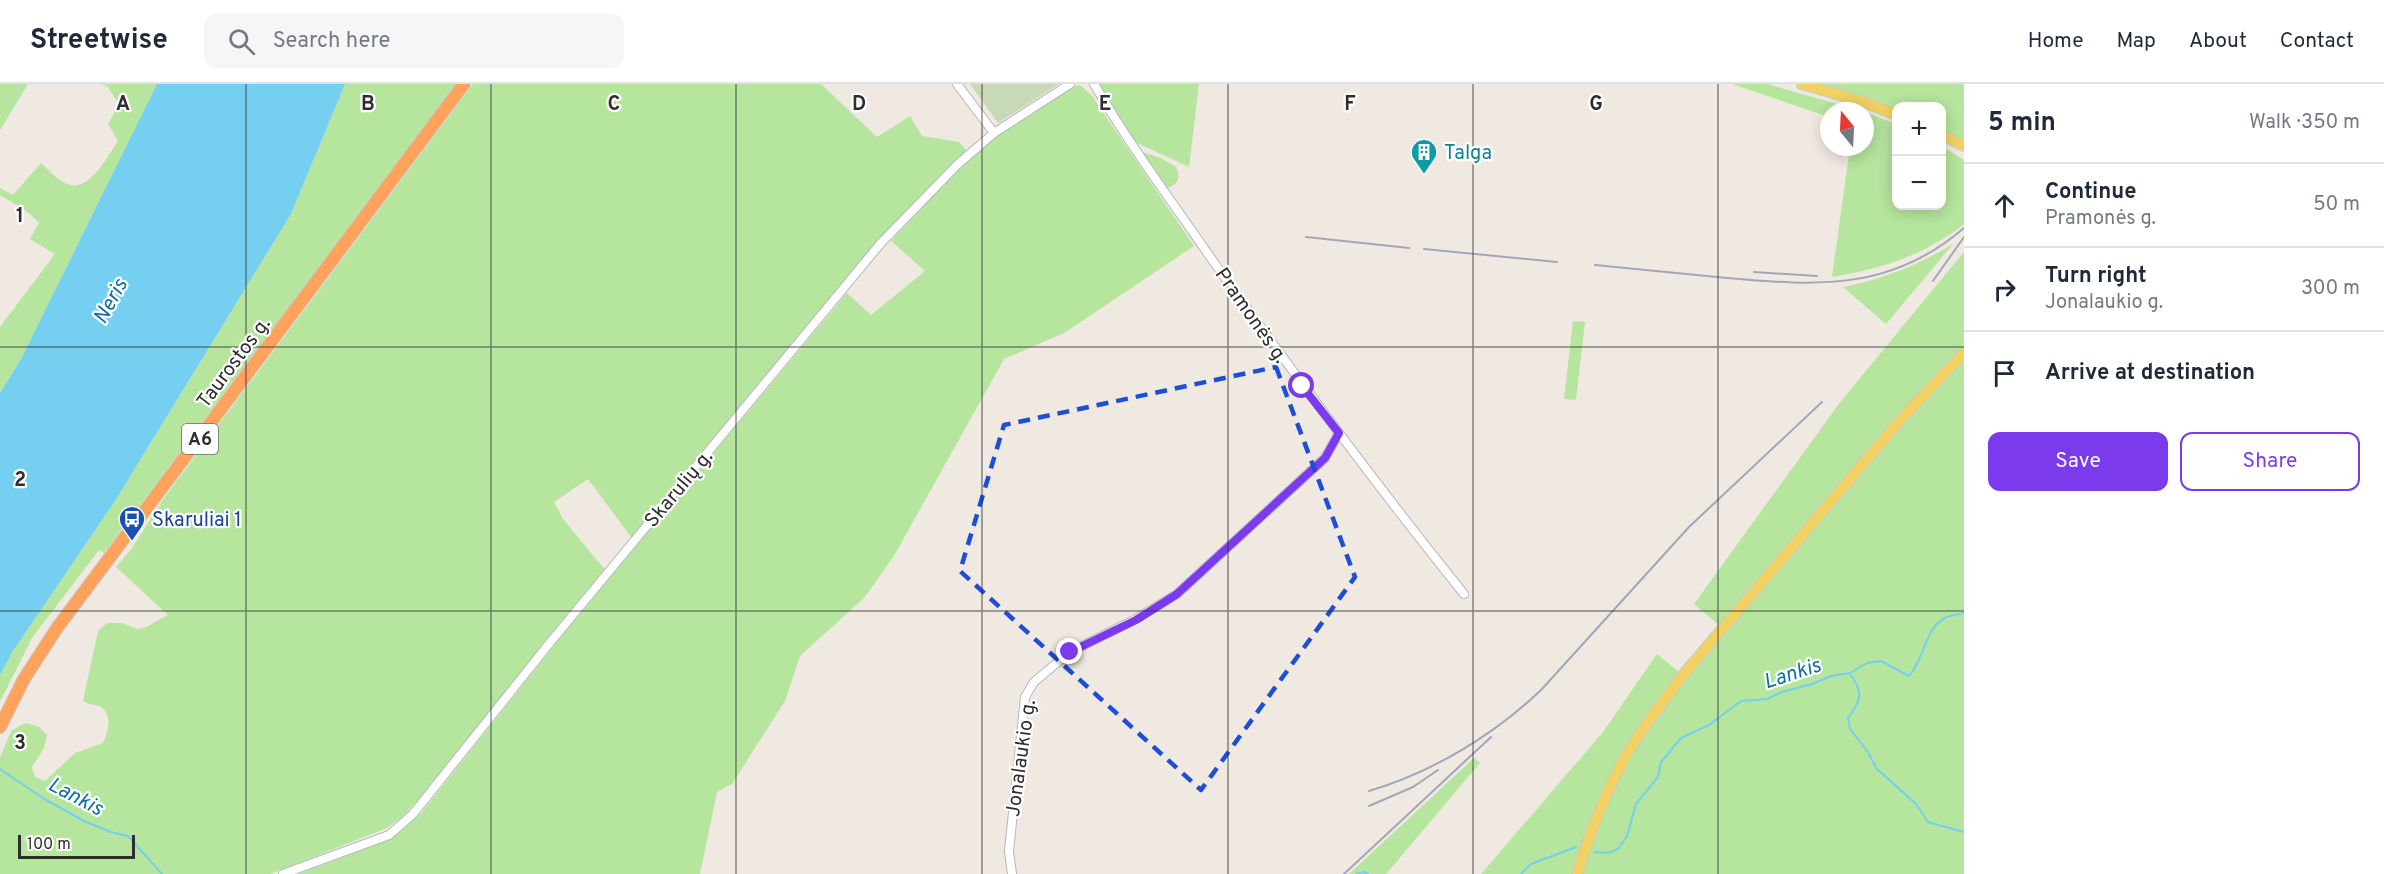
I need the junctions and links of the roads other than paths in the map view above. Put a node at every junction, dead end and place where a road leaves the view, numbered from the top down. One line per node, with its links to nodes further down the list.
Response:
1 (464, 84): 13 (highway, Taurostos g. / A6)
2 (957, 84): 7 (street)
3 (1070, 84): 7 (street, Skarulių g.)
4 (1094, 84): 11 (street, Pramonės g.)
5 (1802, 84): 6 (main road)
6 (1892, 113)
7 (994, 133): 14 (street, Skarulių g.)
8 (1946, 137): 9 (main road)
9 (1964, 146)
10 (1964, 352): 16 (main road)
11 (1339, 433): 12 (street, Pramonės g.); 15 (street, Jonalaukio g.)
12 (1464, 594)
13 (0, 727)
14 (283, 874)
15 (1012, 874)
16 (1577, 874)

